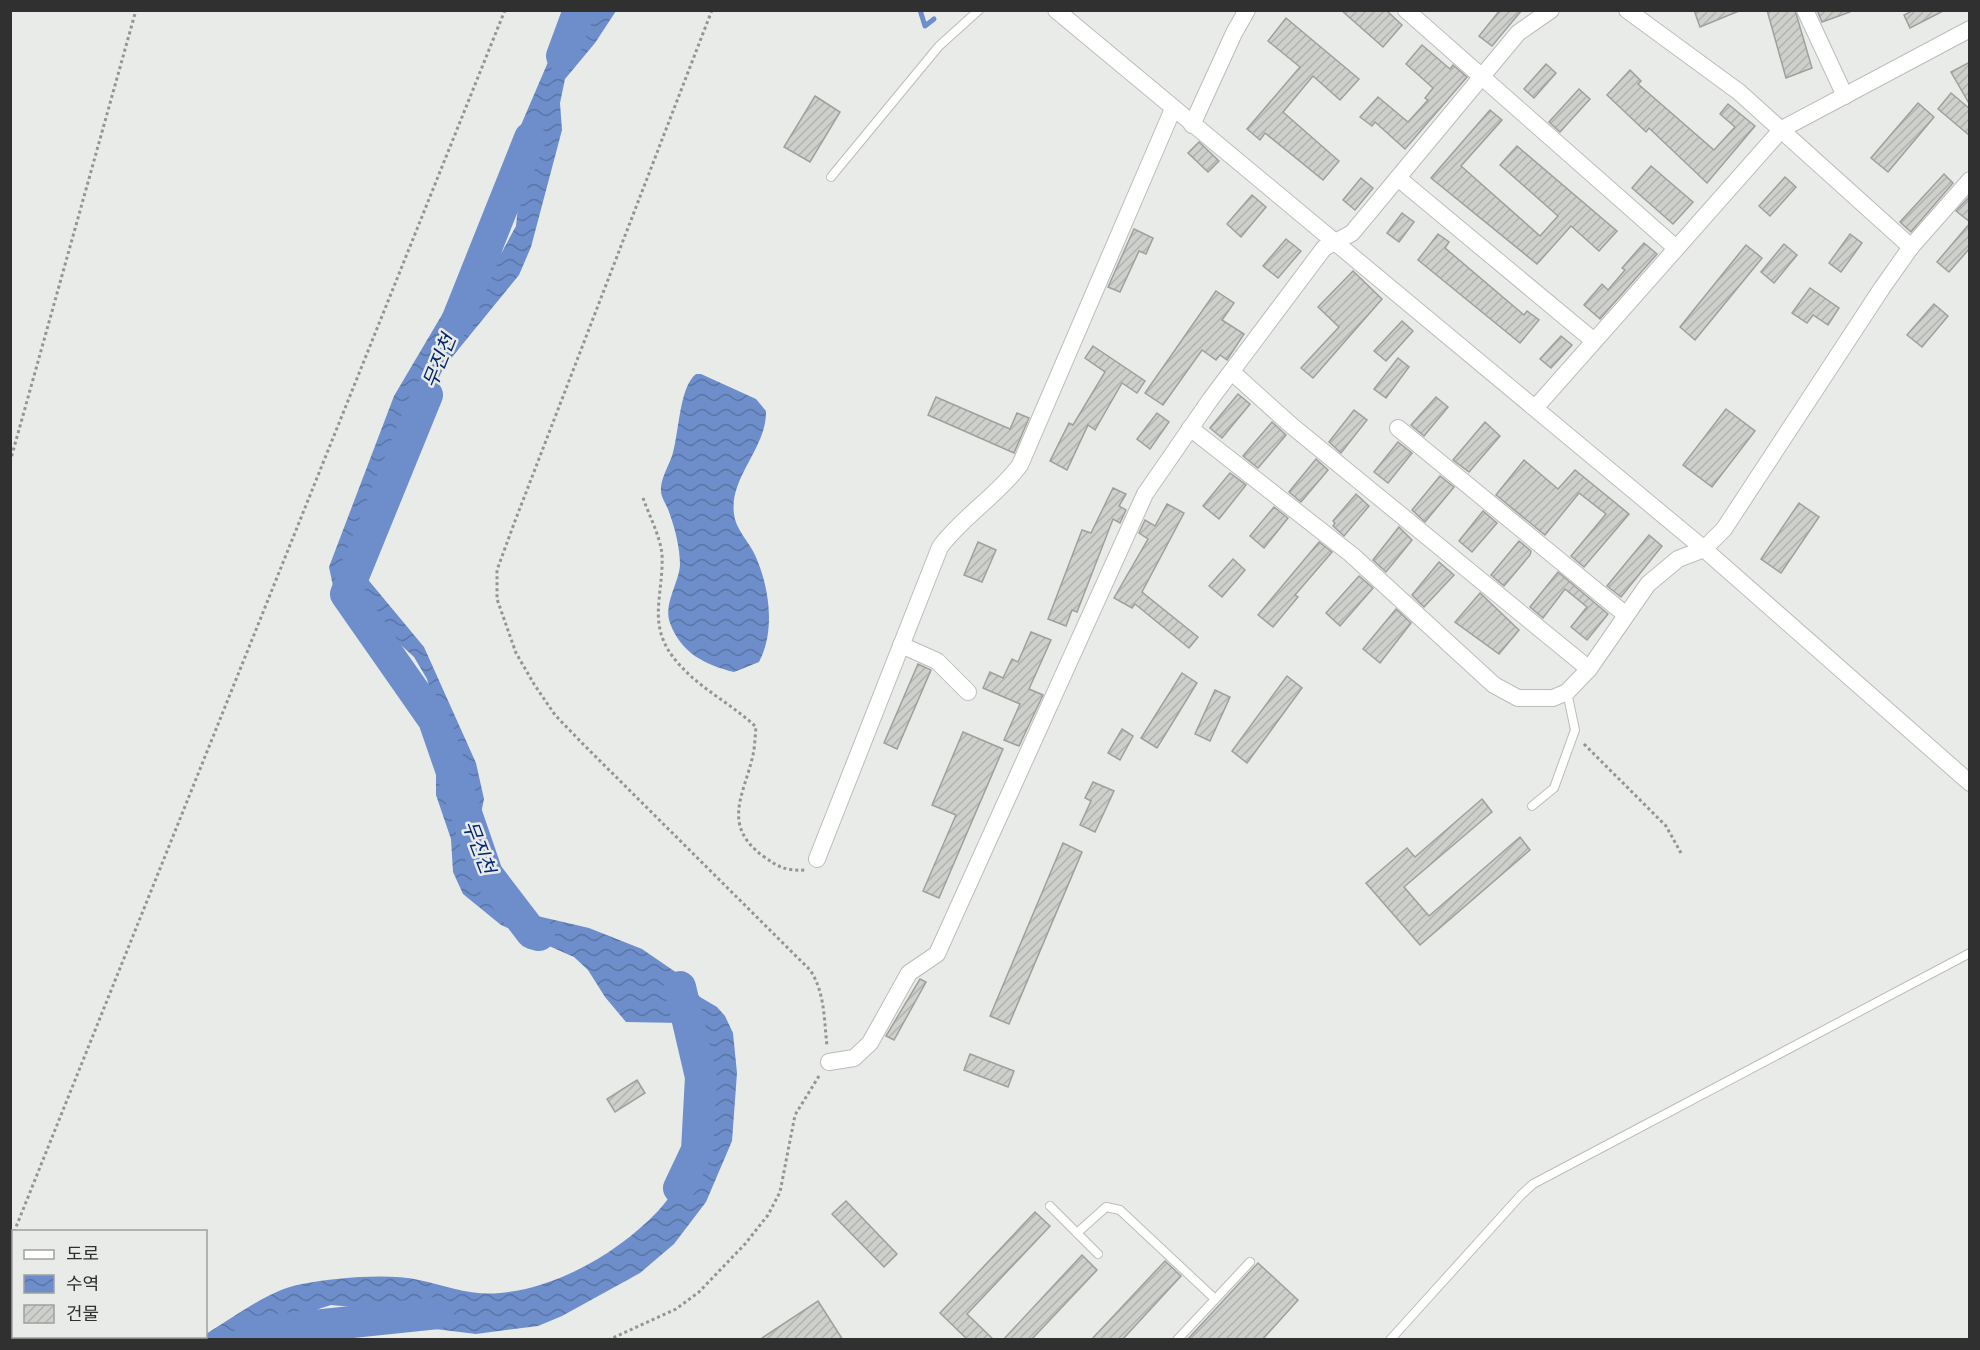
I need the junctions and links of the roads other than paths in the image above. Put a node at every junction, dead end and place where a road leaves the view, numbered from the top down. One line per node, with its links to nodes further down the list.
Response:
1 (979, 10): 14 (lane)
2 (1056, 10): 11 (street)
3 (1247, 10): 12 (street)
4 (1406, 10): 9 (street)
5 (1551, 10): 9 (street)
6 (1627, 10): 13 (street)
7 (1805, 10): 10 (street)
8 (1970, 29): 10 (street)
9 (1481, 77): 15 (street); 19 (street)
10 (1845, 96): 13 (street)
11 (1173, 109): 12 (street); 27 (street)
12 (1192, 125): 17 (street)
13 (1782, 129): 18 (street); 19 (street)
14 (831, 177)
15 (1398, 178): 17 (street); 20 (street)
16 (1970, 180): 18 (street)
17 (1336, 242): 21 (street); 22 (street)
18 (1911, 247): 25 (street)
19 (1676, 248): 20 (street)
20 (1594, 341): 22 (street)
21 (1233, 373): 23 (street); 28 (street)
22 (1536, 407): 25 (street)
23 (1190, 428): 30 (street); 35 (street)
24 (1398, 428): 26 (street)
25 (1704, 549): 26 (street); 31 (street)
26 (1626, 615): 28 (street)
27 (901, 645): 29 (street); 33 (street)
28 (1589, 669): 30 (street)
29 (968, 692)
30 (1567, 692): 32 (lane)
31 (1970, 783)
32 (1532, 806)
33 (817, 859)
34 (1970, 953): 42 (lane)
35 (829, 1062)
36 (1050, 1206): 37 (lane)
37 (1077, 1233): 38 (lane); 40 (lane)
38 (1098, 1254)
39 (1250, 1262): 40 (lane)
40 (1215, 1299): 41 (lane)
41 (1177, 1340)
42 (1390, 1340)

